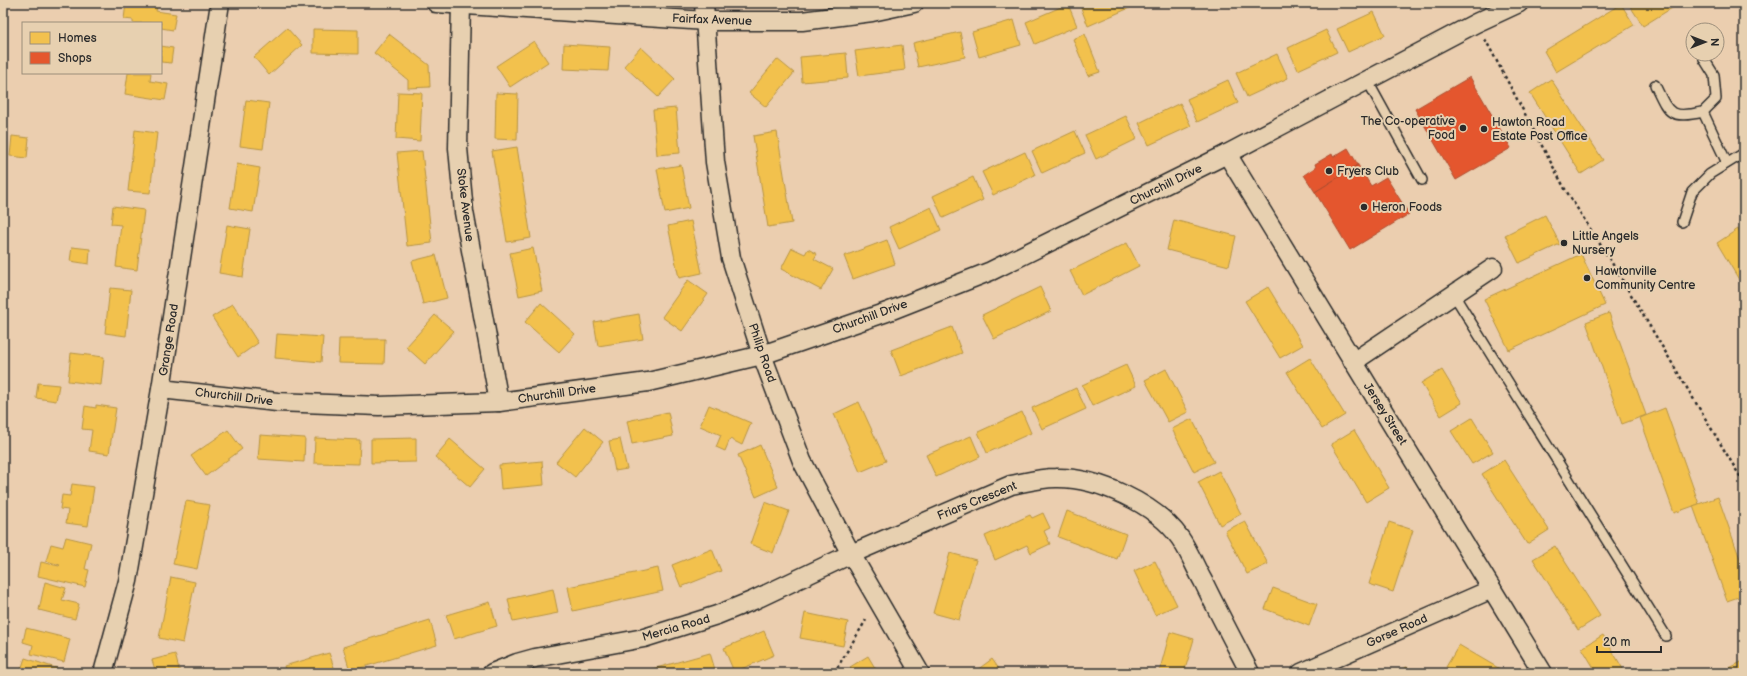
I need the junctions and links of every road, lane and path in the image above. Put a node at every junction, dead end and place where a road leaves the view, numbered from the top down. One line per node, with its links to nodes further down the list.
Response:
1 (220, 3): 22 (street, Grange Road)
2 (436, 3): 6 (street, Fairfax Avenue)
3 (704, 3): 8 (street, Philip Road)
4 (914, 3): 8 (street, Fairfax Avenue)
5 (1519, 3): 7 (street, Churchill Drive)
6 (461, 4): 8 (street, Fairfax Avenue); 23 (street, Stoke Avenue)
7 (1482, 14): 10 (street, Churchill Drive); 24 (path)
8 (706, 21): 20 (street, Philip Road)
9 (1706, 62): 12 (lane)
10 (1367, 80): 14 (street, Churchill Drive); 16 (lane)
11 (1655, 85): 12 (lane)
12 (1702, 112): 15 (lane)
13 (1744, 153): 15 (lane)
14 (1227, 154): 20 (street, Churchill Drive); 21 (street, Jersey Street)
15 (1727, 163): 17 (lane)
16 (1422, 180)
17 (1682, 222)
18 (1493, 268): 19 (street)
19 (1454, 295): 21 (street); 28 (lane)
20 (762, 355): 23 (street, Churchill Drive); 25 (street, Philip Road)
21 (1353, 362): 26 (street, Jersey Street)
22 (161, 388): 23 (street, Churchill Drive); 29 (street, Grange Road)
23 (499, 402)
24 (1744, 483)
25 (851, 554): 27 (street, Philip Road); 30 (street, Mercia Road); 33 (street, Friars Crescent)
26 (1492, 589): 34 (street, Gorse Road); 35 (street, Jersey Street)
27 (877, 600): 31 (path); 32 (street, Philip Road)
28 (1666, 636)
29 (103, 673)
30 (492, 673)
31 (834, 673)
32 (920, 673)
33 (1250, 673)
34 (1301, 673)
35 (1543, 673)

